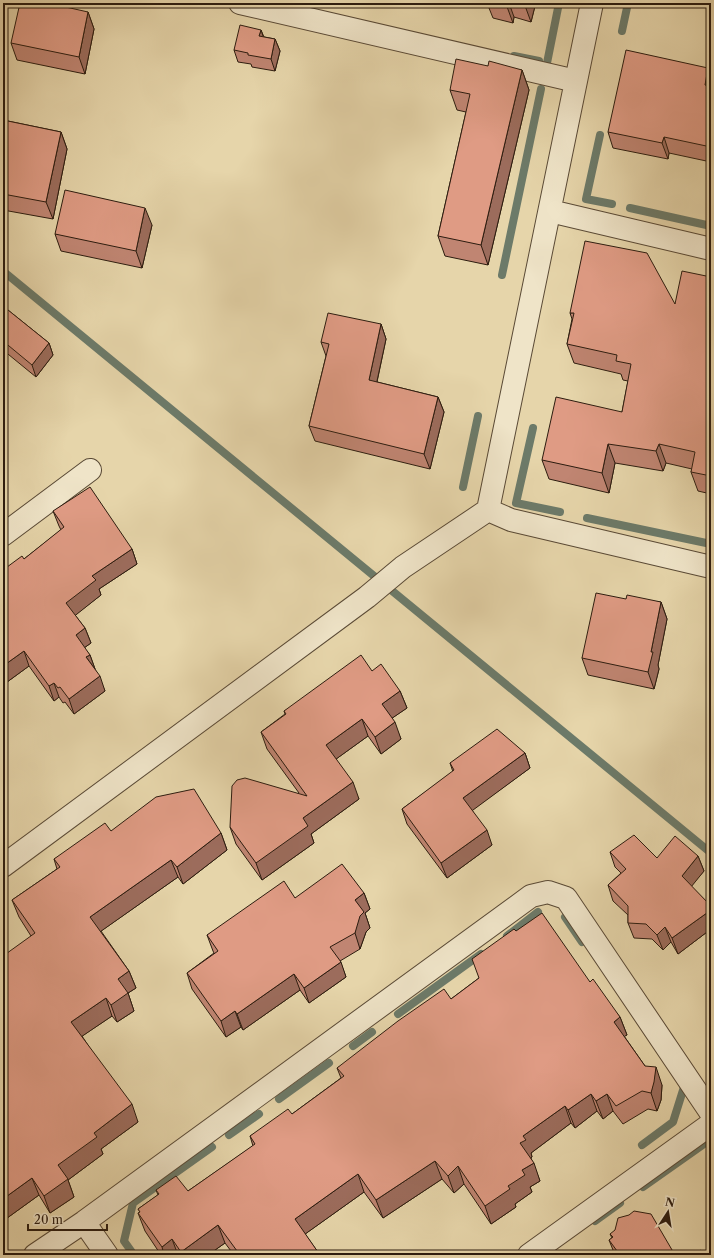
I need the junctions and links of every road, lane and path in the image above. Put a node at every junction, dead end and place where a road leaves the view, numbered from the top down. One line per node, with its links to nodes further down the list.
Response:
1 (240, 3): 3 (street)
2 (592, 3): 3 (street)
3 (576, 81): 4 (street)
4 (550, 211): 5 (street); 7 (street)
5 (711, 249)
6 (90, 470): 8 (street)
7 (488, 510): 9 (street); 10 (street)
8 (3, 535)
9 (711, 567)
10 (3, 866)
11 (711, 1113): 13 (street)
12 (711, 1124): 16 (street)
13 (84, 1222): 14 (street); 15 (street)
14 (35, 1255)
15 (107, 1255)
16 (529, 1255)

